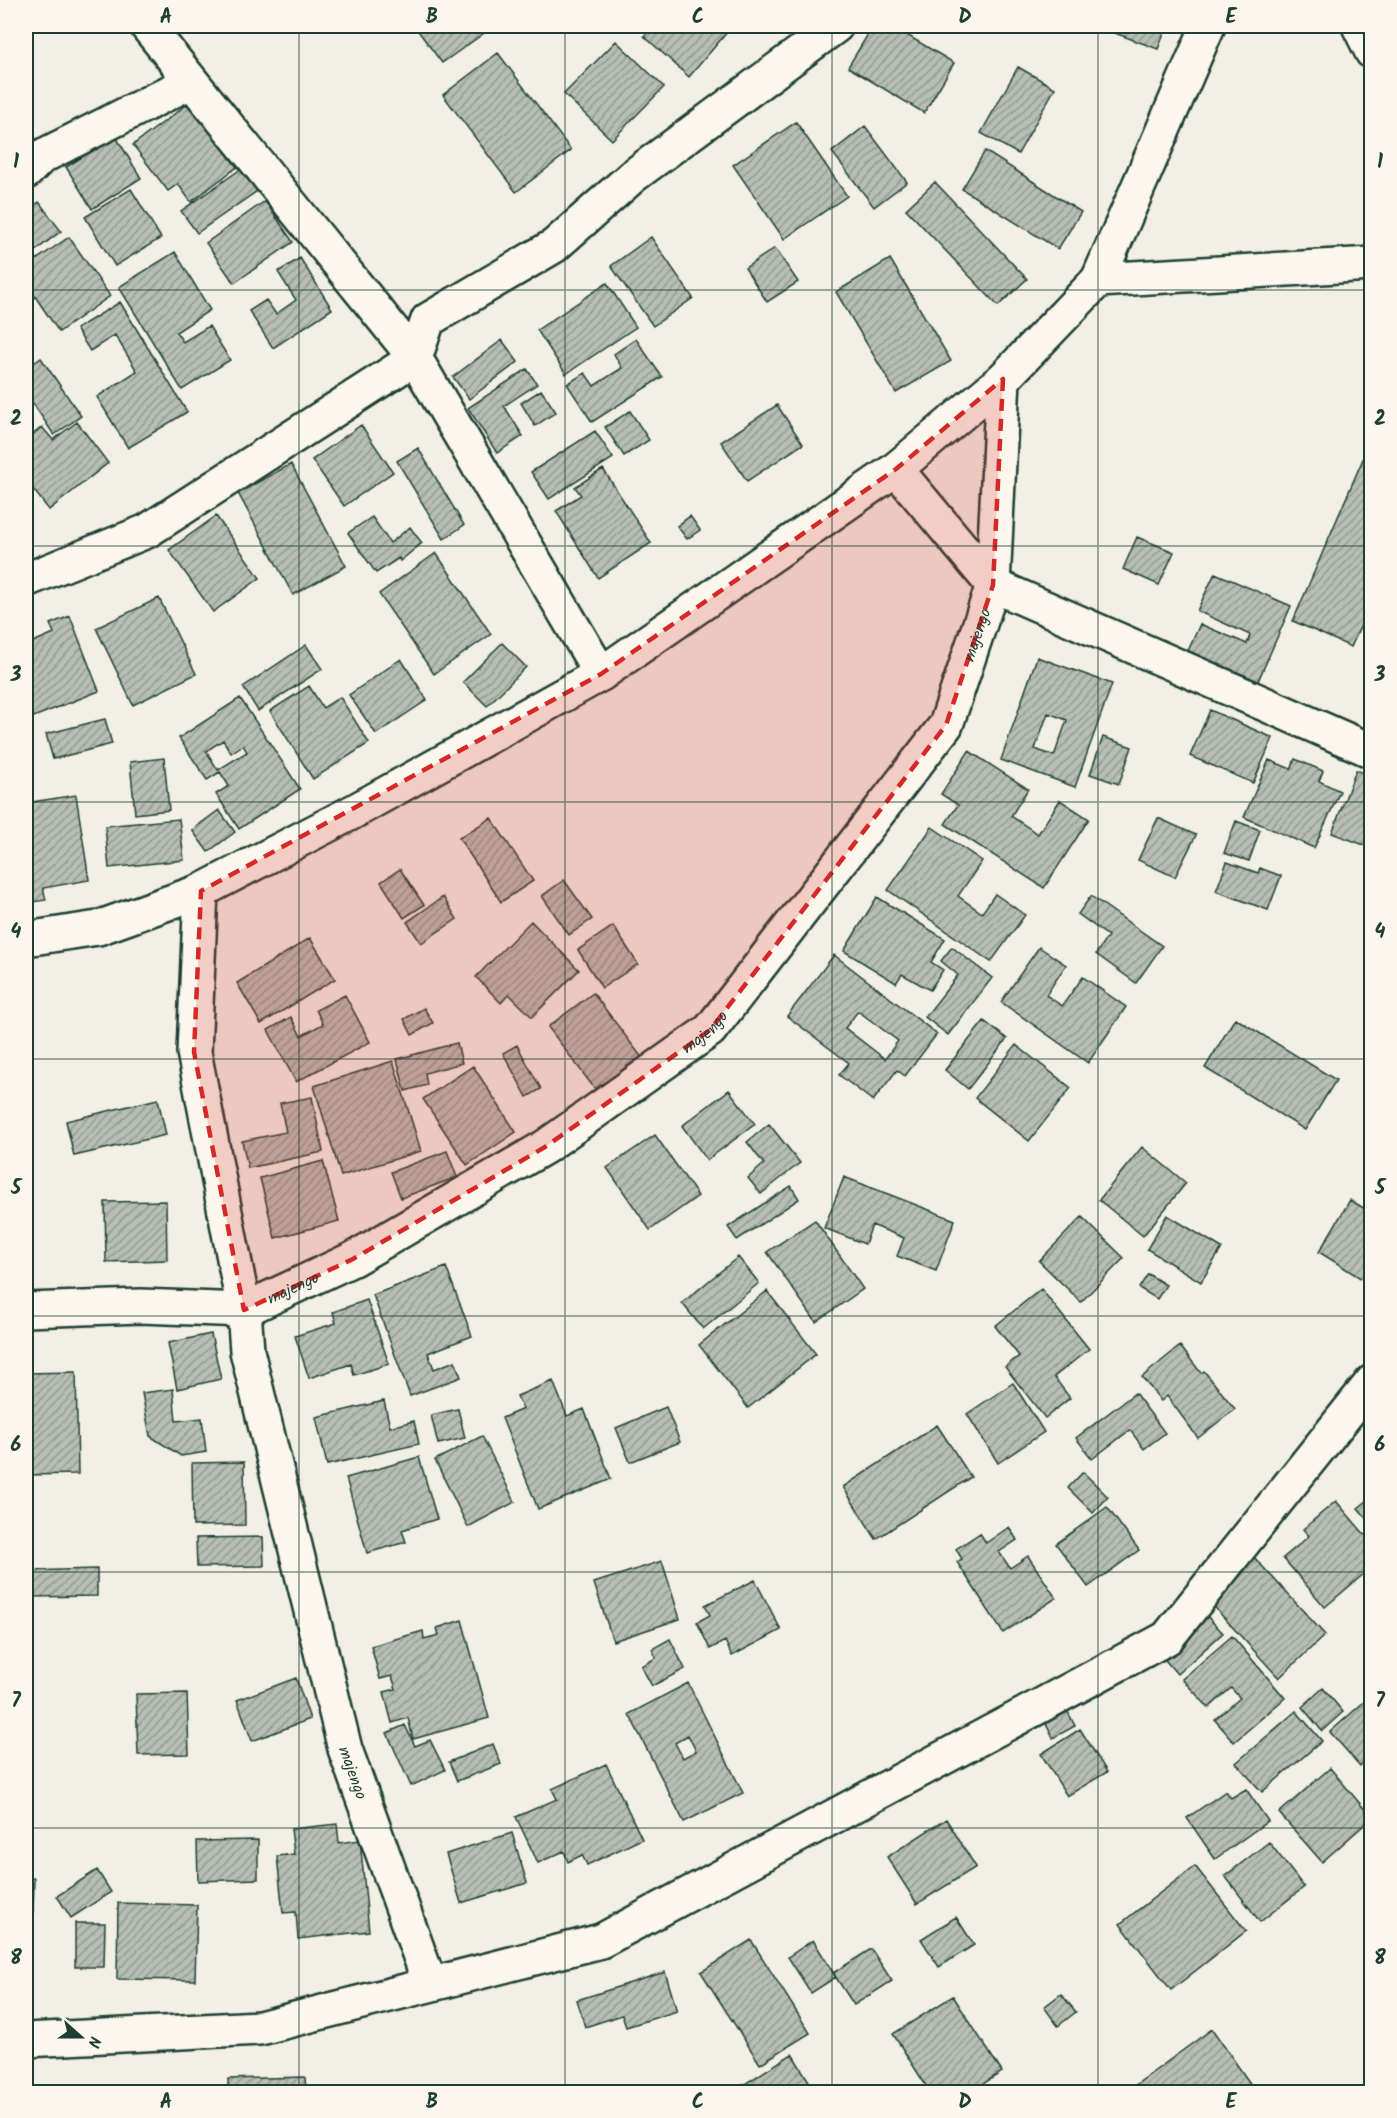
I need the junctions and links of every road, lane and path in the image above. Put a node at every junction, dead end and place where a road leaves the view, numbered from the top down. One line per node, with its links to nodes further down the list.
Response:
1 (147, 26): 6 (street)
2 (836, 26): 10 (street)
3 (1208, 26): 9 (street)
4 (1359, 26): 5 (street)
5 (1371, 52)
6 (190, 82): 7 (street); 10 (street)
7 (26, 172)
8 (1371, 264): 9 (street)
9 (1098, 280): 11 (street)
10 (415, 358): 13 (street); 15 (street)
11 (1004, 380): 12 (street); 14 (street, majengo)
12 (896, 469): 14 (street, majengo); 15 (street)
13 (26, 580)
14 (993, 585): 16 (street, majengo); 20 (street, majengo)
15 (601, 674): 17 (street)
16 (1371, 751)
17 (201, 891): 18 (street); 20 (street, majengo)
18 (26, 939)
19 (26, 1310): 20 (street)
20 (244, 1310): 22 (street, majengo)
21 (1371, 1382): 22 (street)
22 (430, 1984): 23 (street)
23 (26, 2040)

